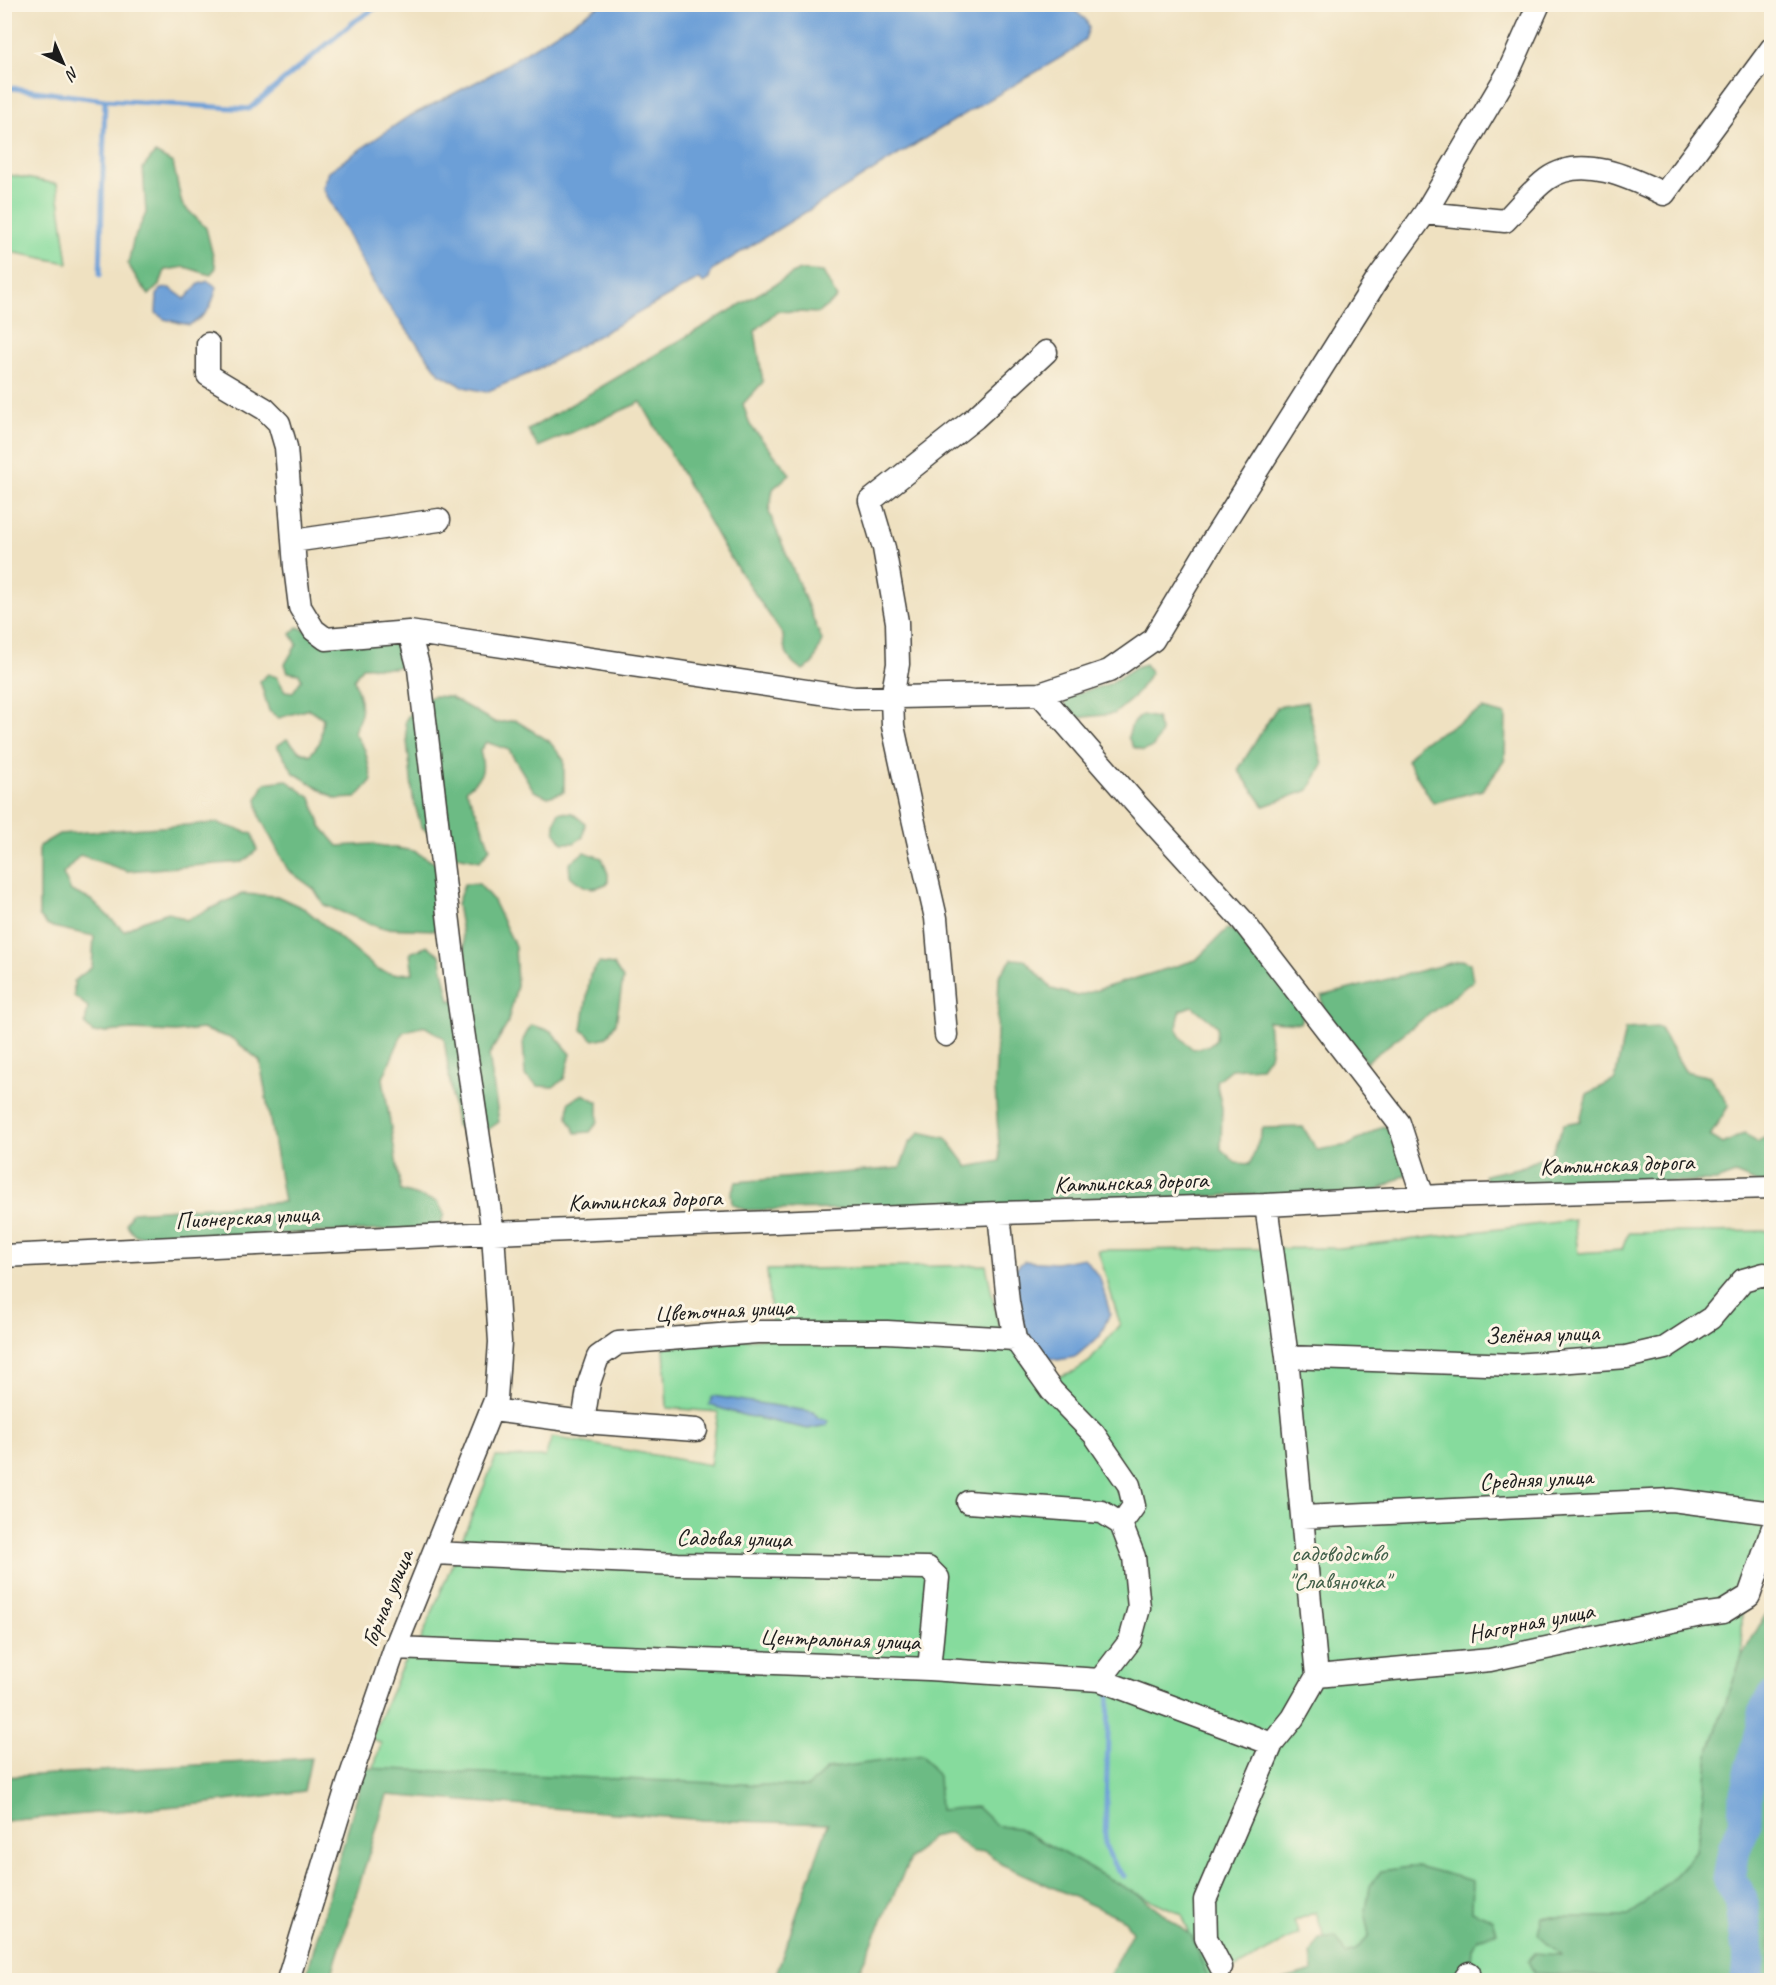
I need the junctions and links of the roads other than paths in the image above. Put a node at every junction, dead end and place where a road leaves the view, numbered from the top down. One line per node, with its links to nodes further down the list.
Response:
1 (1539, 4): 3 (street)
2 (1772, 48): 3 (street)
3 (1425, 213): 9 (street)
4 (208, 344): 7 (street)
5 (1046, 352): 10 (street)
6 (439, 520): 7 (street)
7 (293, 541): 8 (street)
8 (409, 632): 10 (street); 16 (street, Горная улица)
9 (1040, 694): 10 (street); 13 (street)
10 (892, 698): 11 (street)
11 (946, 1035)
12 (1772, 1187): 13 (street, Катлинская дорога)
13 (1423, 1197): 14 (street, Катлинская дорога)
14 (1266, 1205): 15 (street, Катлинская дорога); 20 (street)
15 (999, 1213): 16 (street, Катлинская дорога); 19 (street)
16 (492, 1233): 17 (street, Пионерская улица); 21 (street, Горная улица)
17 (4, 1256)
18 (1772, 1277): 20 (street, Зелёная улица)
19 (1015, 1339): 22 (street, Цветочная улица); 27 (street)
20 (1287, 1357): 26 (street)
21 (493, 1410): 22 (street); 29 (street, Горная улица)
22 (583, 1422): 23 (street)
23 (696, 1430)
24 (968, 1502): 27 (street)
25 (1772, 1513): 26 (street, Средняя улица)
26 (1302, 1517): 32 (street)
27 (1121, 1524): 33 (street)
28 (1772, 1530): 32 (street, Нагорная улица)
29 (434, 1553): 30 (street, Горная улица); 31 (street, Садовая улица)
30 (395, 1648): 31 (street, Центральная улица); 36 (street, Горная улица)
31 (929, 1669): 33 (street, Центральная улица)
32 (1317, 1676): 34 (street)
33 (1100, 1680): 34 (street, Центральная улица)
34 (1272, 1744): 35 (street)
35 (1221, 1967)
36 (288, 1980)

